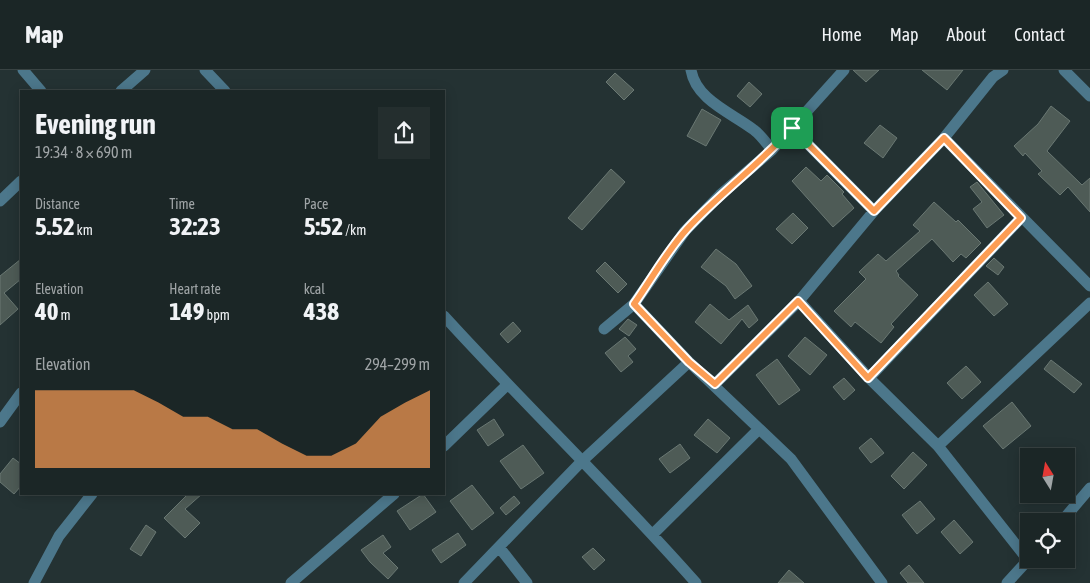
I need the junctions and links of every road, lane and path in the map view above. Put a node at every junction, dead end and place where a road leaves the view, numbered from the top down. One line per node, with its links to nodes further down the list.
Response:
1 (23, 70): 8 (street)
2 (145, 70): 9 (street)
3 (205, 70): 10 (street)
4 (691, 70): 14 (street)
5 (844, 70): 12 (street)
6 (1003, 70): 13 (street)
7 (1064, 70): 11 (street)
8 (39, 90)
9 (122, 90)
10 (223, 90)
11 (1090, 96)
12 (792, 128): 14 (street); 17 (street)
13 (944, 138): 17 (street); 18 (street)
14 (772, 150): 22 (street)
15 (20, 182): 16 (street)
16 (0, 201)
17 (874, 211): 20 (street)
18 (1021, 218): 19 (street); 26 (street)
19 (1090, 286)
20 (798, 301): 26 (street); 27 (street)
21 (1090, 303): 33 (street)
22 (634, 304): 24 (street); 25 (street)
23 (445, 317): 28 (street)
24 (604, 329)
25 (689, 362): 27 (street); 34 (street)
26 (868, 378): 33 (street)
27 (715, 384): 31 (street)
28 (507, 385): 32 (street); 34 (street)
29 (20, 394): 30 (street)
30 (0, 422)
31 (759, 429): 39 (street); 48 (street)
32 (445, 445)
33 (938, 446): 41 (street)
34 (581, 462): 39 (street); 40 (street)
35 (1090, 488): 38 (street)
36 (91, 495): 43 (street)
37 (393, 495): 44 (street)
38 (1069, 513)
39 (653, 534): 47 (street)
40 (499, 547): 45 (street); 46 (street)
41 (1020, 548)
42 (1021, 568): 49 (street)
43 (34, 583)
44 (291, 583)
45 (464, 583)
46 (527, 583)
47 (696, 583)
48 (882, 583)
49 (1007, 583)

